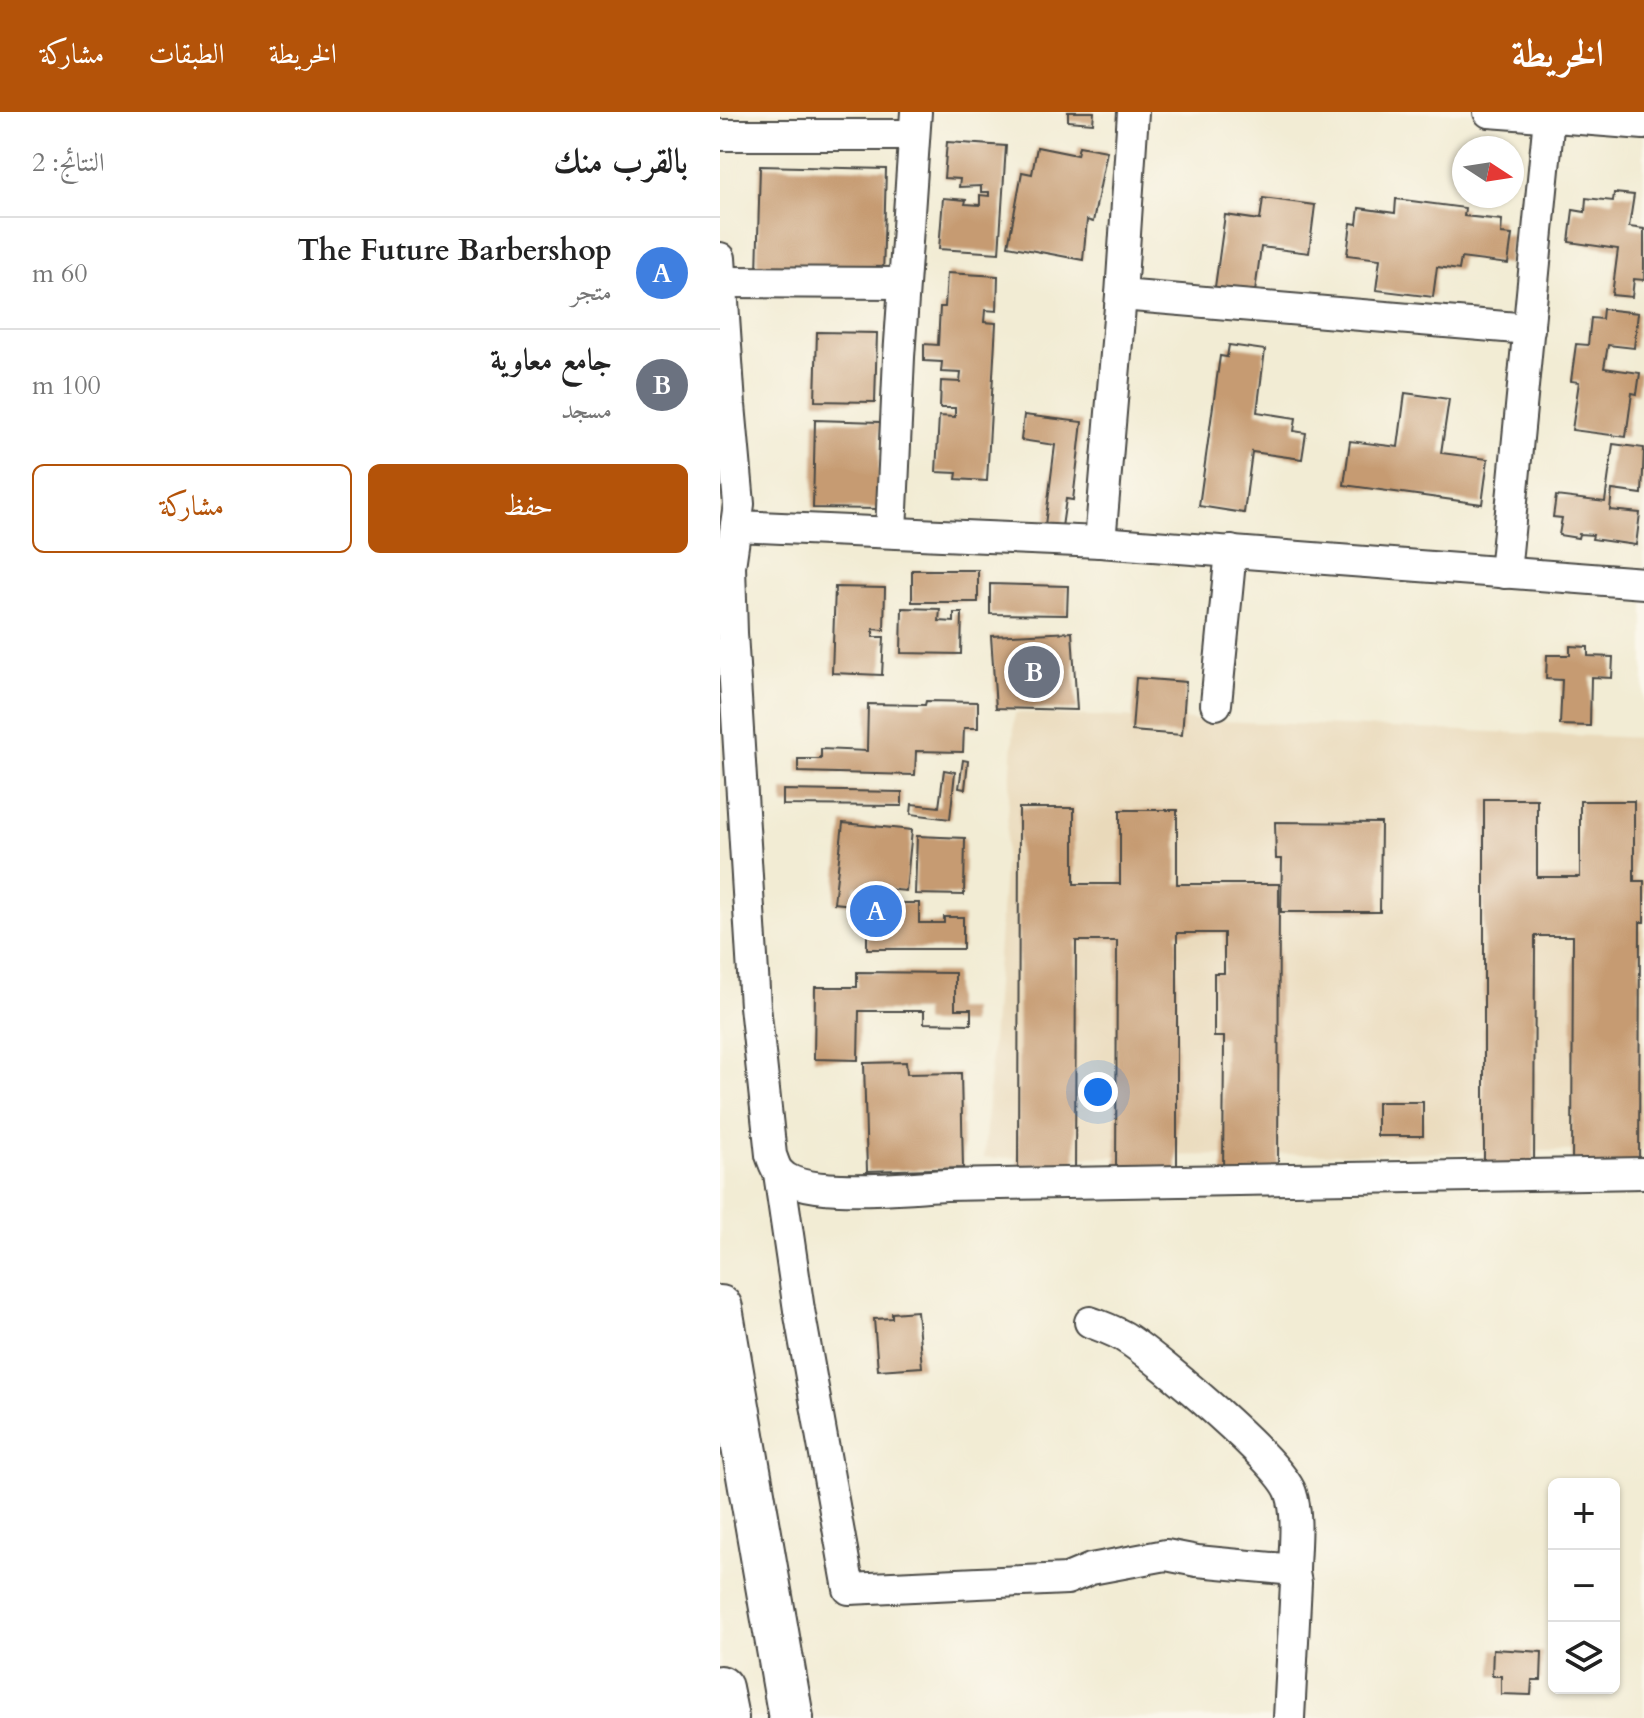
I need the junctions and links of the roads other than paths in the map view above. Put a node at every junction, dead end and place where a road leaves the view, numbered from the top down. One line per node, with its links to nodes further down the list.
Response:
1 (1133, 112): 9 (street)
2 (1489, 112): 3 (street)
3 (1549, 117): 5 (street); 10 (street)
4 (915, 123): 6 (street); 8 (street)
5 (1644, 124)
6 (720, 135)
7 (721, 270): 8 (street); 11 (street)
8 (904, 283): 12 (street)
9 (1121, 295): 10 (street); 13 (street)
10 (1529, 329): 15 (street)
11 (736, 526): 12 (street); 18 (street)
12 (891, 531): 13 (street)
13 (1100, 542): 14 (street)
14 (1231, 551): 15 (street); 17 (street)
15 (1505, 573): 16 (street)
16 (1644, 583)
17 (1216, 704)
18 (779, 1173): 19 (street); 22 (street)
19 (1644, 1173)
20 (720, 1308): 25 (highway)
21 (1090, 1322): 22 (street)
22 (1294, 1573): 26 (street)
23 (720, 1688): 24 (highway)
24 (726, 1718)
25 (791, 1718)
26 (1289, 1718)

